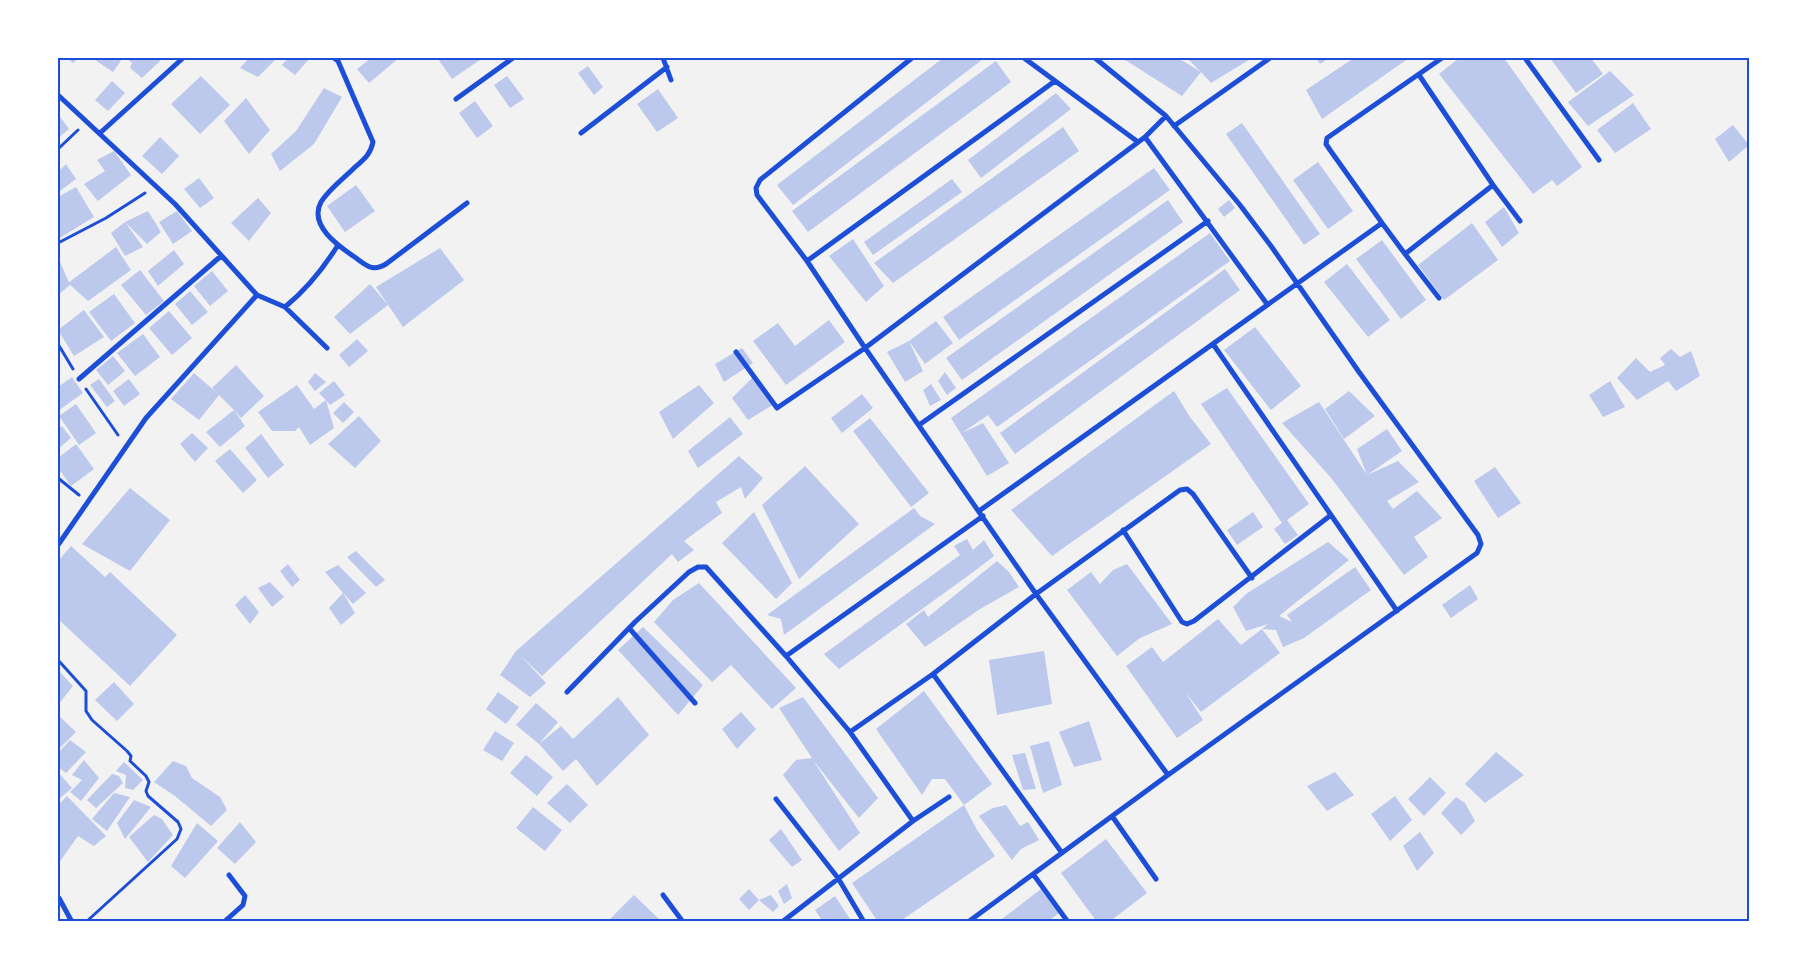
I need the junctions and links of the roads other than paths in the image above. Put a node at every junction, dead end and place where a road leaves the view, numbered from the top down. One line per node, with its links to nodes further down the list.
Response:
1 (183, 58): 20 (street)
2 (513, 58): 16 (street)
3 (662, 58): 11 (street)
4 (912, 58): 32 (street)
5 (1024, 58): 14 (street)
6 (1095, 58): 17 (street)
7 (1270, 58): 18 (street)
8 (1442, 58): 12 (street)
9 (1525, 58): 23 (street)
10 (338, 59): 29 (street)
11 (667, 67): 13 (street); 19 (street)
12 (1419, 75): 24 (street); 28 (street)
13 (671, 80)
14 (1055, 81): 22 (street); 32 (street)
15 (58, 94): 20 (street)
16 (456, 99)
17 (1166, 116): 18 (street); 21 (street)
18 (1174, 126): 33 (street)
19 (581, 132)
20 (100, 133): 31 (street)
21 (1145, 137): 22 (street); 26 (street)
22 (1138, 142): 40 (street)
23 (1599, 160)
24 (1493, 186): 27 (street); 30 (street)
25 (468, 203): 29 (street)
26 (1208, 221): 36 (street); 43 (street)
27 (1520, 221)
28 (1382, 223): 30 (street); 33 (street)
29 (338, 245): 37 (street)
30 (1405, 254): 35 (street)
31 (221, 256): 34 (street); 42 (street)
32 (807, 261): 40 (street)
33 (1297, 284): 36 (street); 51 (street)
34 (257, 295): 37 (street); 48 (street)
35 (1439, 298)
36 (1267, 304): 38 (street)
37 (285, 307): 39 (street)
38 (1212, 344): 44 (street); 45 (street)
39 (327, 348)
40 (865, 348): 41 (street); 43 (street)
41 (736, 352)
42 (79, 379)
43 (919, 425): 44 (street)
44 (979, 510): 46 (street)
45 (1331, 515): 49 (street); 51 (street)
46 (983, 516): 50 (street); 53 (street)
47 (1123, 530): 49 (street); 49 (street); 50 (street)
48 (58, 545)
49 (1252, 578)
50 (1036, 594): 54 (street); 58 (street)
51 (1398, 611): 58 (street)
52 (629, 628): 53 (street); 55 (street); 56 (street)
53 (786, 656): 57 (street)
54 (933, 674): 57 (street); 63 (street)
55 (567, 692)
56 (695, 703)
57 (850, 732): 62 (street)
58 (1168, 775): 61 (street)
59 (949, 796): 62 (street)
60 (776, 799): 66 (street)
61 (1112, 816): 63 (street); 67 (street)
62 (913, 821): 66 (street)
63 (1062, 853): 64 (street)
64 (1033, 874): 75 (street); 76 (street)
65 (229, 875): 71 (street)
66 (838, 878): 73 (street); 74 (street)
67 (1156, 879)
68 (663, 895): 72 (street)
69 (59, 898): 70 (street)
70 (72, 922)
71 (224, 922)
72 (683, 922)
73 (782, 922)
74 (864, 922)
75 (968, 922)
76 (1068, 922)

